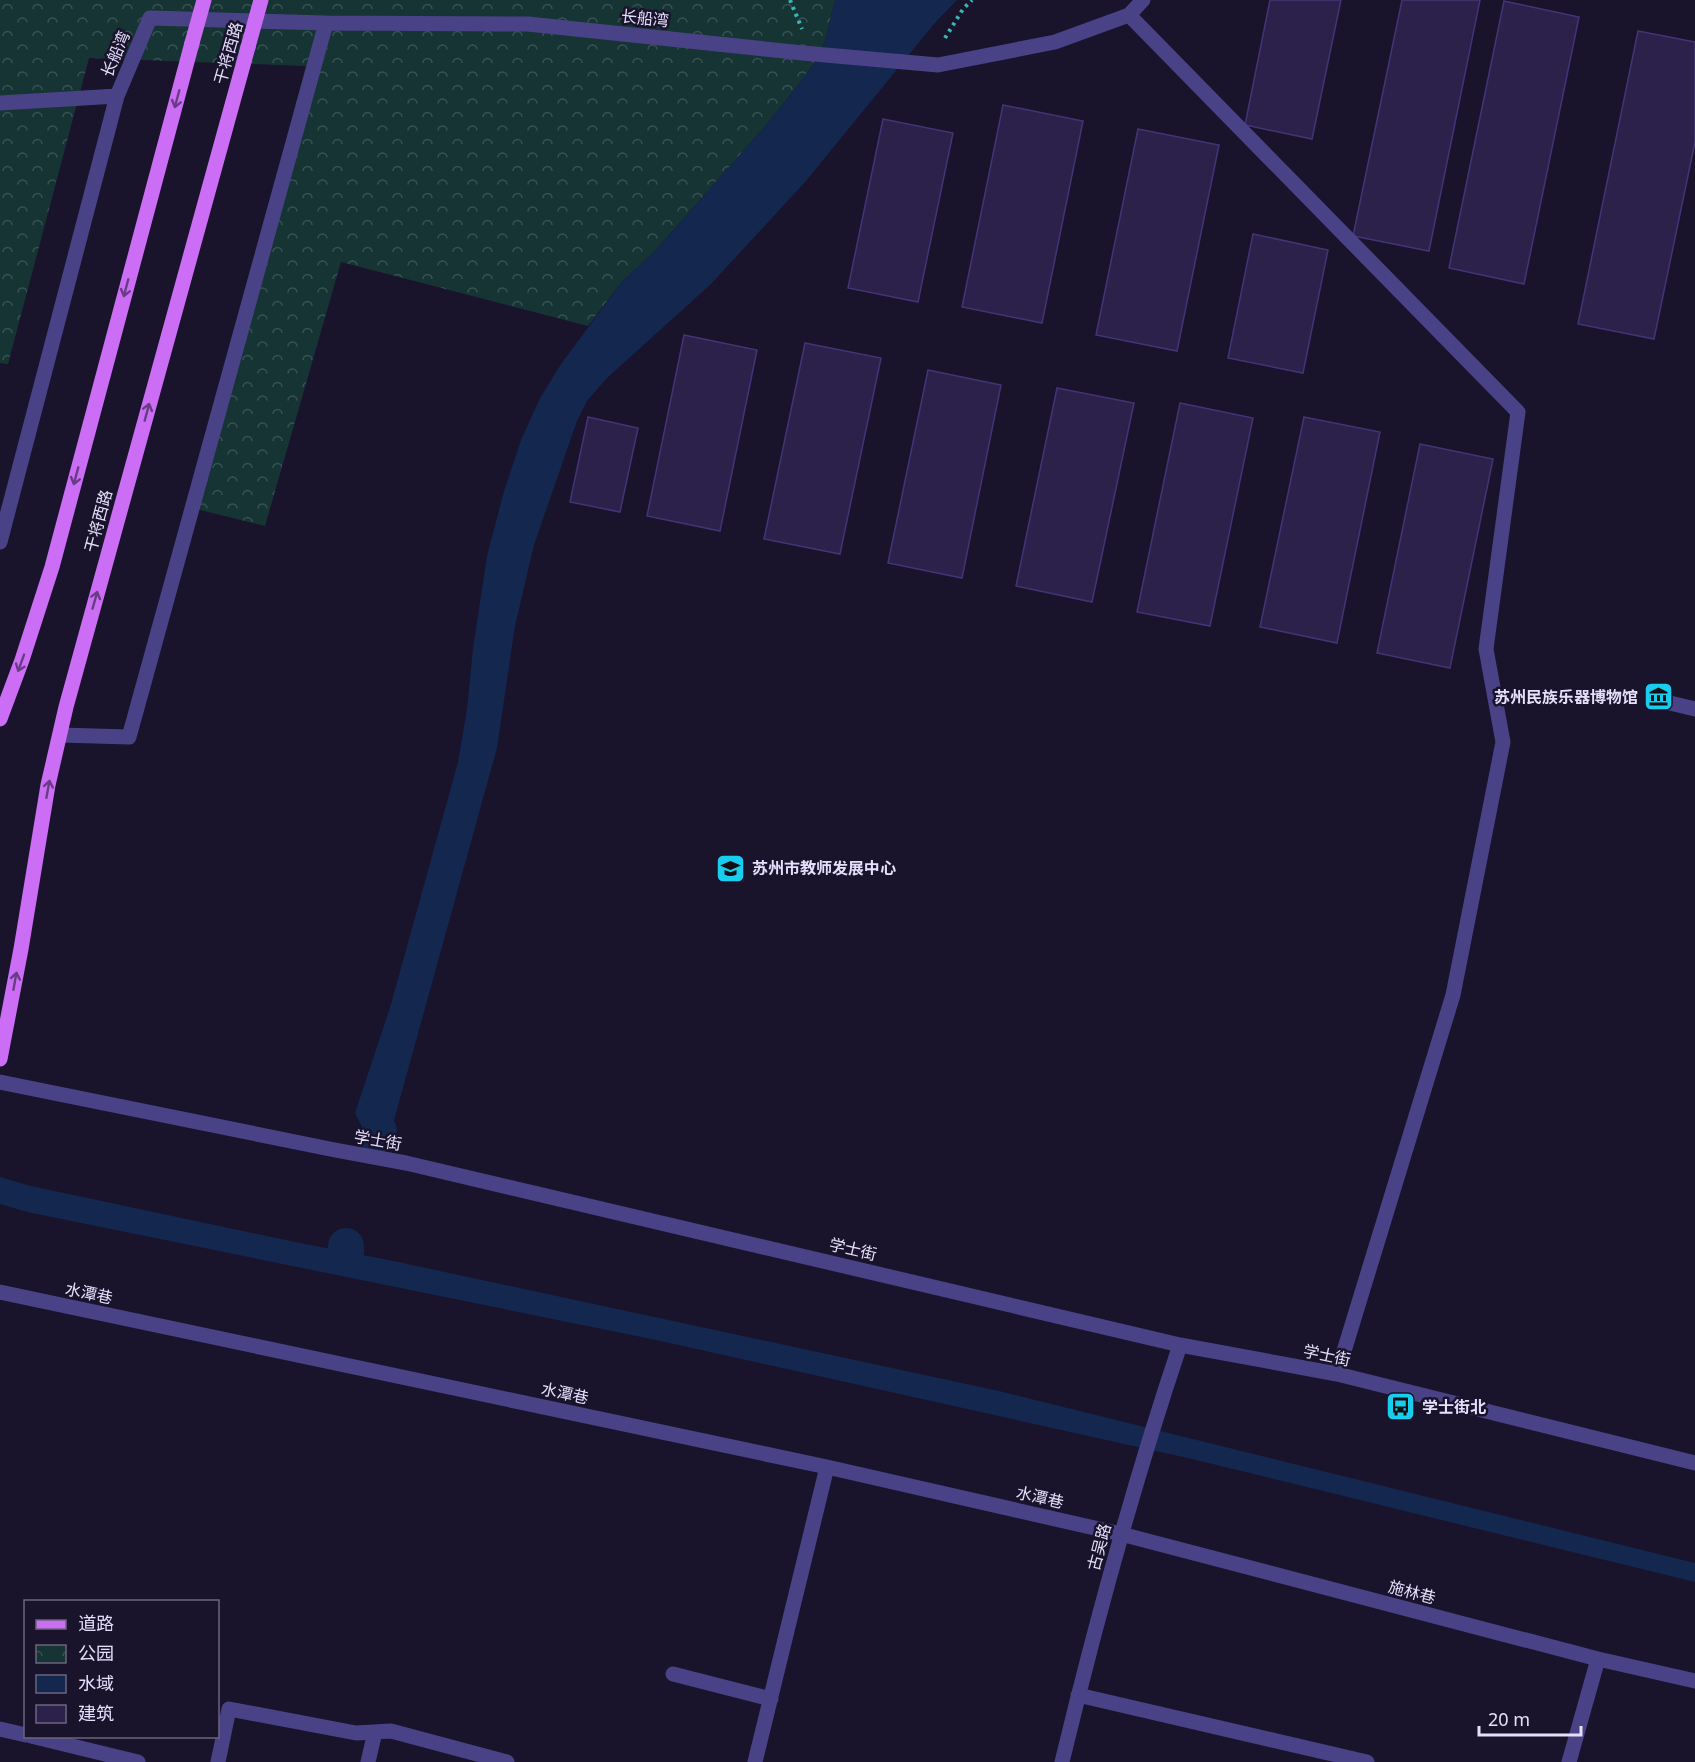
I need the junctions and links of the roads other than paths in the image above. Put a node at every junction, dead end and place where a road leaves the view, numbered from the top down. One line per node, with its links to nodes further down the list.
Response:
1 (204, 0): 11 (main road, 干将西路, one-way to 11, bridge)
2 (261, 0): 12 (main road, 干将西路, one-way to 2, bridge)
3 (1143, 0): 4 (street, 长船湾)
4 (1130, 15): 5 (street, 长船湾); 17 (street)
5 (326, 23): 6 (street, 长船湾); 12 (street)
6 (117, 96): 7 (street, 长船湾); 8 (street)
7 (0, 103)
8 (0, 542)
9 (1653, 699): 10 (street)
10 (1695, 709)
11 (0, 718)
12 (60, 735): 13 (main road, 干将西路, one-way to 12)
13 (0, 1059)
14 (0, 1082): 16 (street, 学士街)
15 (0, 1292): 19 (street, 水潭巷)
16 (1180, 1345): 17 (street, 学士街); 20 (street, 古吴路)
17 (1337, 1374): 18 (street, 学士街)
18 (1695, 1463)
19 (827, 1467): 20 (street, 水潭巷); 25 (street)
20 (1121, 1533): 21 (street, 施林巷); 24 (street, 古吴路)
21 (1598, 1659): 23 (street, 施林巷); 37 (street)
22 (673, 1674): 25 (street)
23 (1695, 1681)
24 (1078, 1695): 35 (street, 古吴路); 36 (street)
25 (771, 1698): 34 (street)
26 (0, 1729): 28 (street)
27 (375, 1732): 31 (street); 32 (street); 33 (street)
28 (24, 1735)
29 (35, 1738): 30 (street)
30 (138, 1762)
31 (218, 1762)
32 (368, 1762)
33 (507, 1762)
34 (755, 1762)
35 (1062, 1762)
36 (1367, 1762)
37 (1569, 1762)

